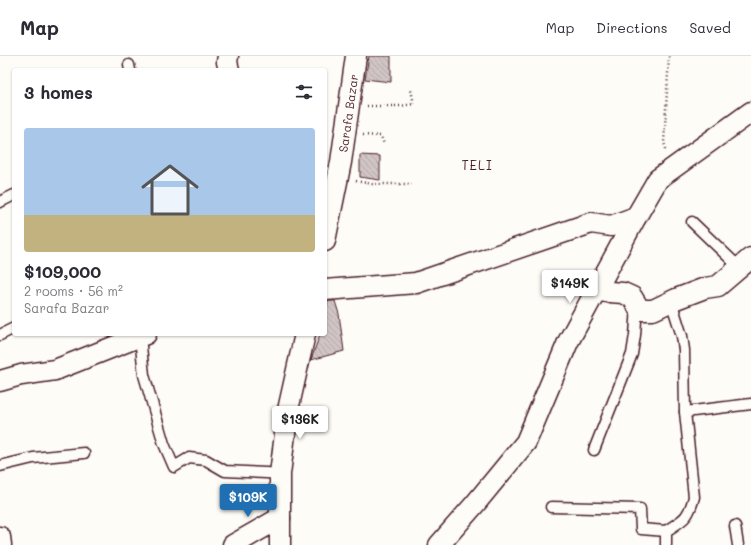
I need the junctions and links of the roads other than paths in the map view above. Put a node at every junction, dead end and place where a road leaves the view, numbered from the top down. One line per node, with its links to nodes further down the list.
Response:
1 (228, 56): 3 (street)
2 (356, 56): 9 (street, Sarafa Bazar)
3 (229, 68)
4 (751, 112): 7 (street)
5 (12, 196): 6 (lane)
6 (0, 202)
7 (636, 217): 11 (street); 12 (street)
8 (692, 222): 10 (lane)
9 (327, 226)
10 (745, 263): 13 (street)
11 (327, 290)
12 (596, 290): 14 (street); 35 (street)
13 (671, 301): 14 (street); 22 (lane)
14 (637, 306): 23 (lane)
15 (12, 329): 16 (lane)
16 (0, 335)
17 (140, 336): 20 (street)
18 (143, 336): 26 (lane)
19 (305, 336): 26 (street)
20 (0, 381)
21 (751, 404): 22 (lane)
22 (685, 412): 30 (lane)
23 (594, 450)
24 (84, 453): 25 (lane)
25 (0, 466)
26 (280, 474): 28 (street)
27 (551, 507): 30 (lane)
28 (280, 518): 33 (street); 34 (street)
29 (735, 526): 37 (lane)
30 (666, 531): 36 (lane)
31 (0, 537): 32 (street)
32 (1, 545)
33 (232, 545)
34 (280, 545)
35 (439, 545)
36 (666, 545)
37 (738, 545)

